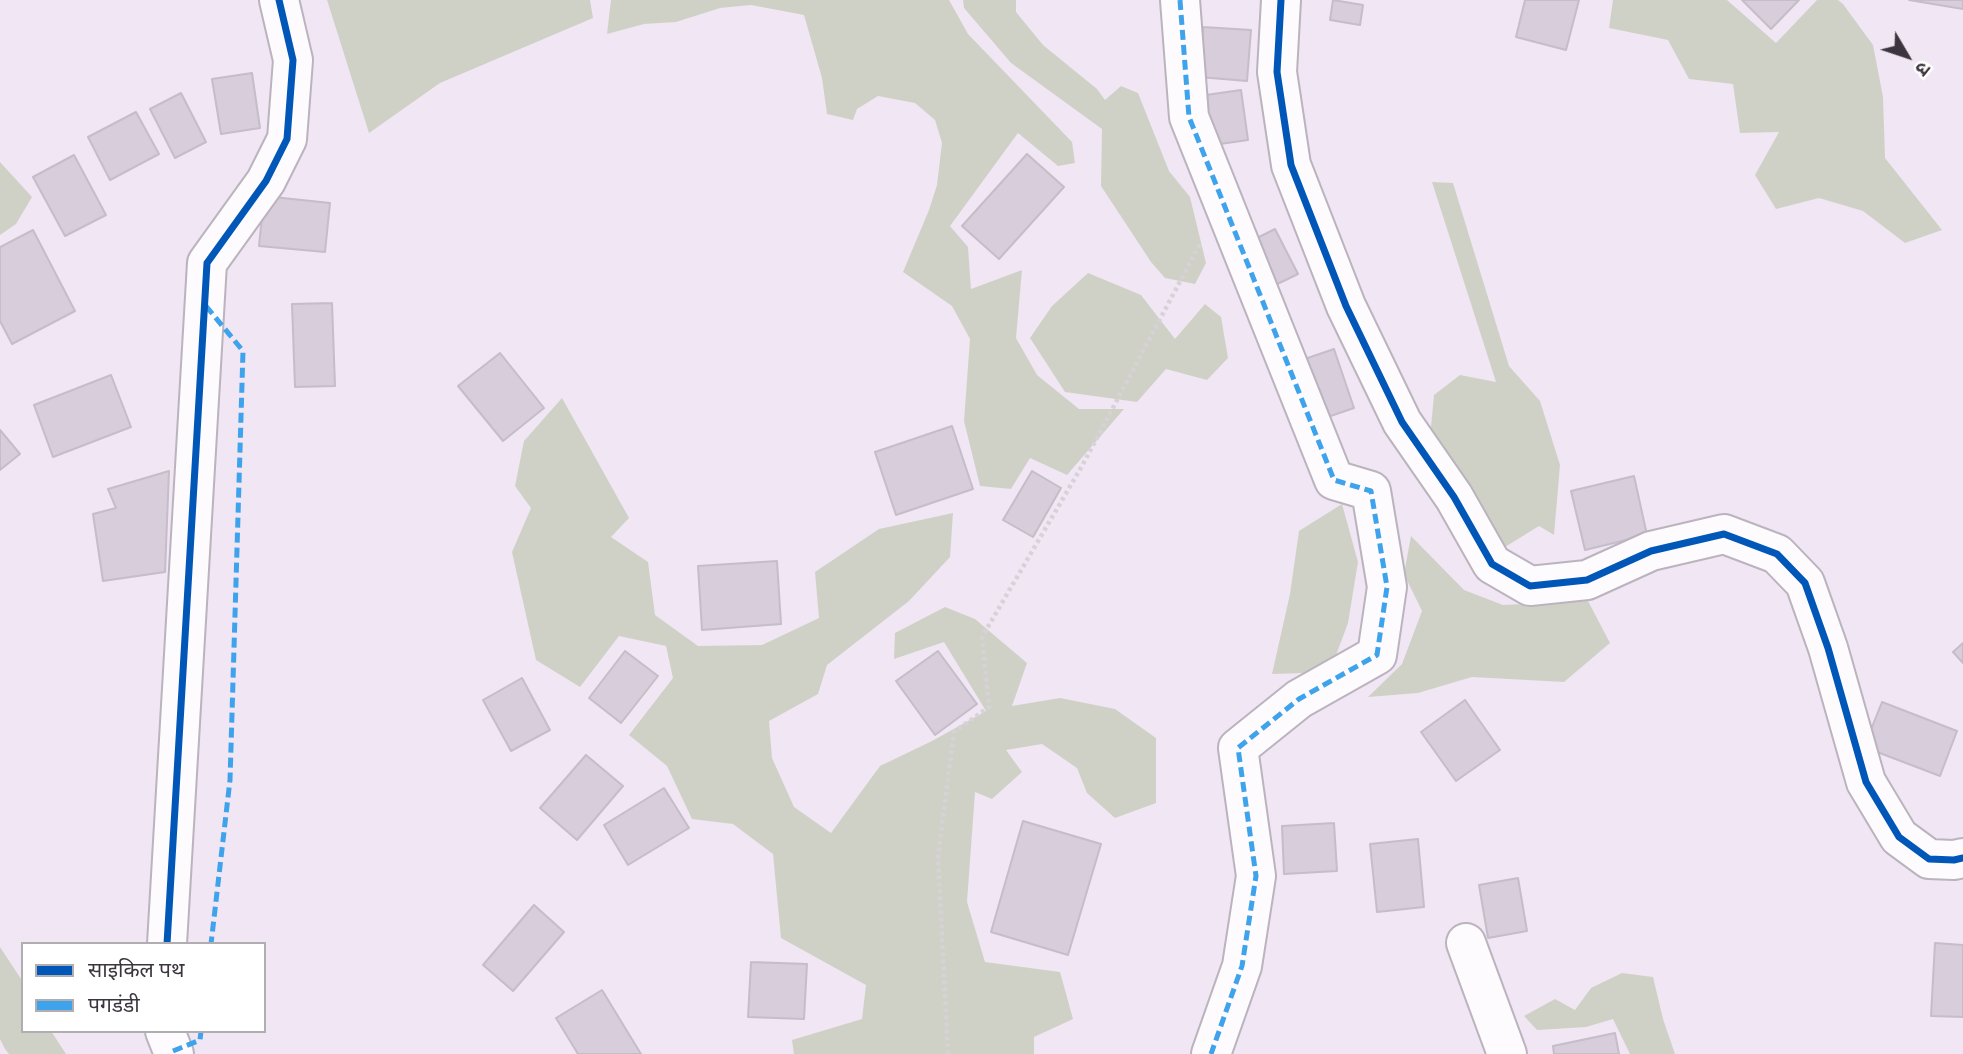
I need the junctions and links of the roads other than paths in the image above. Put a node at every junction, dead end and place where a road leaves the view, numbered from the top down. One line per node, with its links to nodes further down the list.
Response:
1 (279, 0): 5 (street)
2 (1180, 0): 9 (street)
3 (1281, 0): 4 (street)
4 (1963, 858)
5 (167, 942)
6 (1465, 943): 10 (street)
7 (166, 1033): 8 (street)
8 (174, 1054)
9 (1211, 1054)
10 (1507, 1054)

